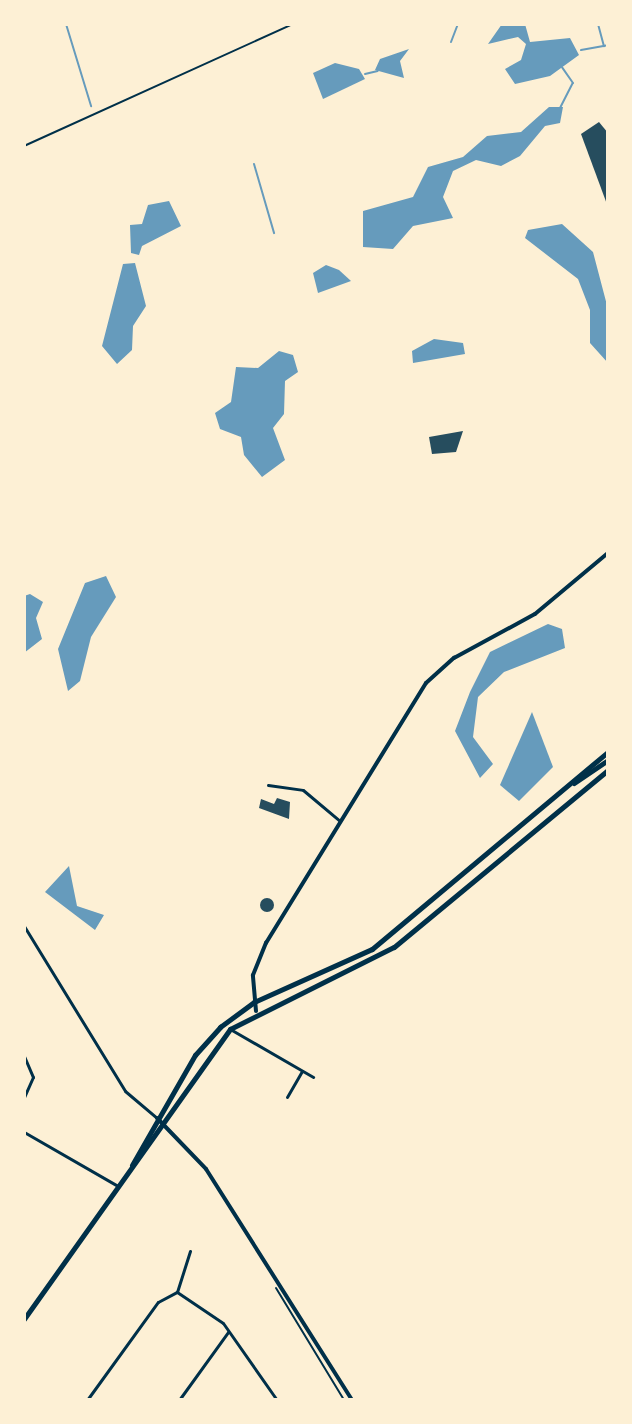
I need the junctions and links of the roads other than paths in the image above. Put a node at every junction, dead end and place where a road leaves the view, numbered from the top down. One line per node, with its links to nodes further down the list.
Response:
1 (293, 24): 2 (lane)
2 (24, 146)
3 (608, 553): 9 (street)
4 (608, 752): 8 (highway)
5 (608, 760): 8 (highway)
6 (608, 770): 12 (highway)
7 (268, 785): 9 (street)
8 (566, 787): 11 (highway)
9 (340, 821): 11 (street)
10 (24, 926): 19 (street)
11 (254, 1002): 12 (street); 19 (highway)
12 (256, 1011): 13 (highway)
13 (230, 1029): 15 (street); 20 (highway)
14 (24, 1056): 17 (street)
15 (302, 1071): 16 (street); 18 (street)
16 (313, 1077)
17 (24, 1097)
18 (287, 1097)
19 (157, 1118): 20 (street); 22 (highway)
20 (164, 1123): 22 (highway); 31 (street)
21 (24, 1132): 23 (street)
22 (127, 1177): 23 (highway)
23 (120, 1188): 26 (highway)
24 (190, 1251): 25 (street)
25 (177, 1292): 27 (street); 28 (street)
26 (24, 1319)
27 (229, 1331): 29 (street); 30 (street)
28 (87, 1400)
29 (179, 1400)
30 (277, 1400)
31 (352, 1400)

